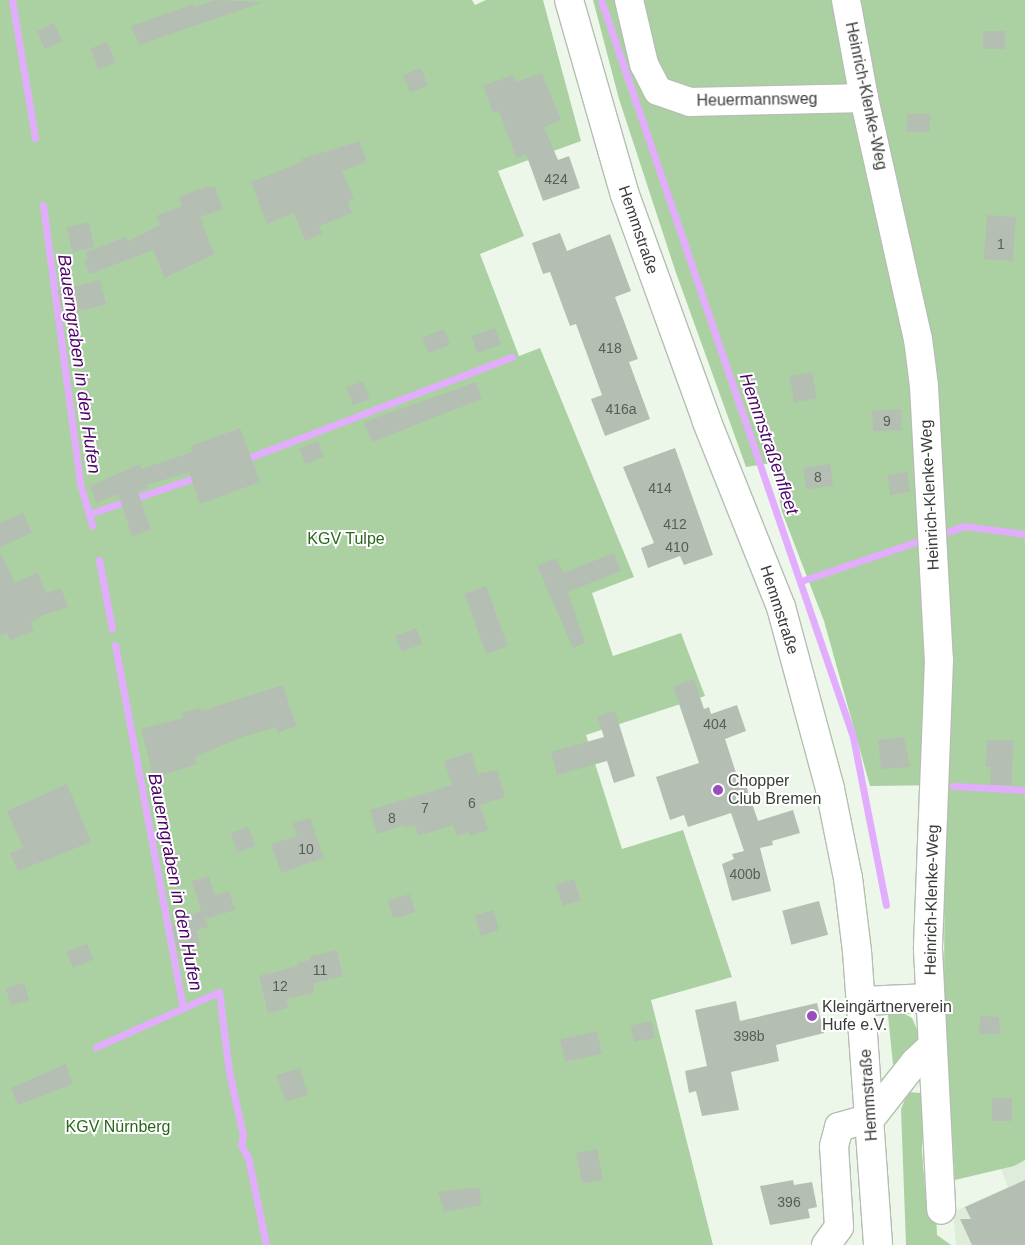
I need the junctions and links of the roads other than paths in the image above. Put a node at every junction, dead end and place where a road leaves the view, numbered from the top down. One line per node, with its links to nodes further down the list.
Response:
1 (569, 0): 6 (street, Hemmstraße)
2 (628, 0): 4 (street, Heuermannsweg)
3 (846, 0): 4 (street, Heinrich-Klenke-Weg)
4 (864, 98): 5 (street, Heinrich-Klenke-Weg)
5 (930, 998): 6 (street, Heinrich-Klenke-Weg); 7 (street, Heinrich-Klenke-Weg)
6 (862, 1001): 8 (street, Hemmstraße)
7 (931, 1048): 8 (street); 9 (street, Heinrich-Klenke-Weg)
8 (871, 1118): 10 (street); 11 (street, Hemmstraße)
9 (940, 1210)
10 (826, 1245)
11 (878, 1245)

